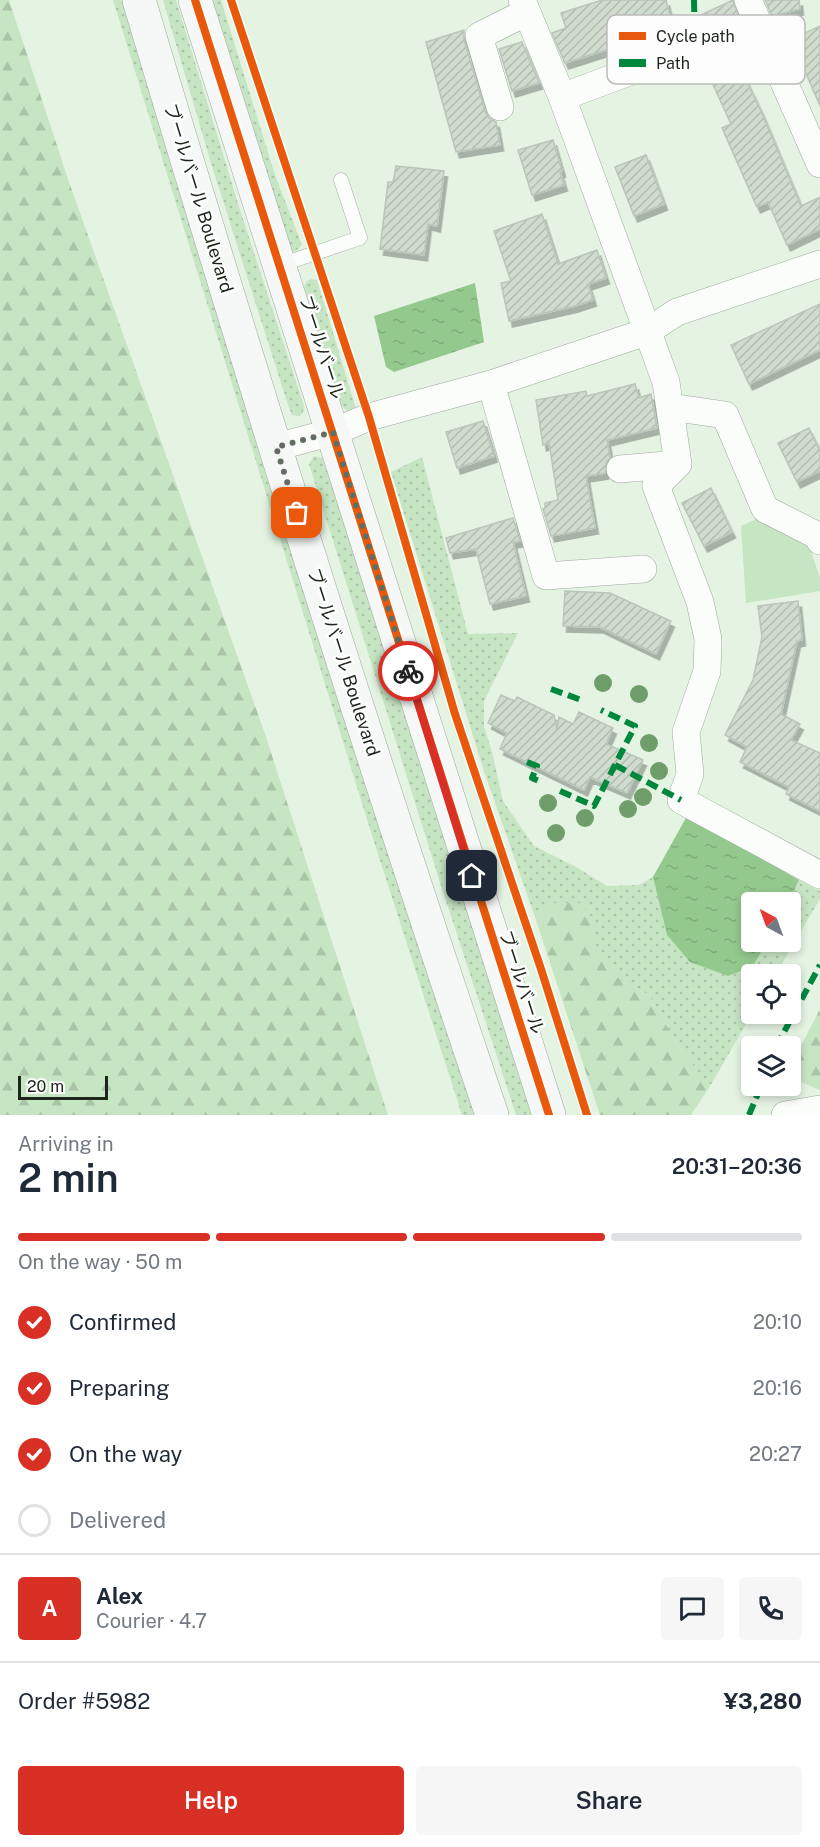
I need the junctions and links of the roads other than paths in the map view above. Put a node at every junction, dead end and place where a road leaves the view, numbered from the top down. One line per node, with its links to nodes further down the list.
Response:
1 (139, 0): 18 (street, ブールバール Boulevard)
2 (195, 0): 13 (street, ブールバール)
3 (748, 0): 5 (street)
4 (524, 6): 8 (street); 9 (street)
5 (755, 15)
6 (607, 80): 8 (street)
7 (785, 84): 10 (street)
8 (562, 97): 14 (street)
9 (500, 107)
10 (820, 164)
11 (341, 180): 13 (lane)
12 (820, 264): 14 (street)
13 (280, 265): 17 (street, ブールバール)
14 (646, 332): 15 (street); 16 (street)
15 (491, 384): 17 (street); 22 (street)
16 (670, 407): 19 (street); 21 (street)
17 (333, 432): 18 (street); 26 (street, ブールバール)
18 (276, 447): 25 (street, ブールバール Boulevard)
19 (678, 464): 20 (street); 23 (street)
20 (620, 469)
21 (820, 541)
22 (643, 569)
23 (820, 875)
24 (820, 1109): 27 (street)
25 (492, 1115)
26 (549, 1115)
27 (785, 1115)

